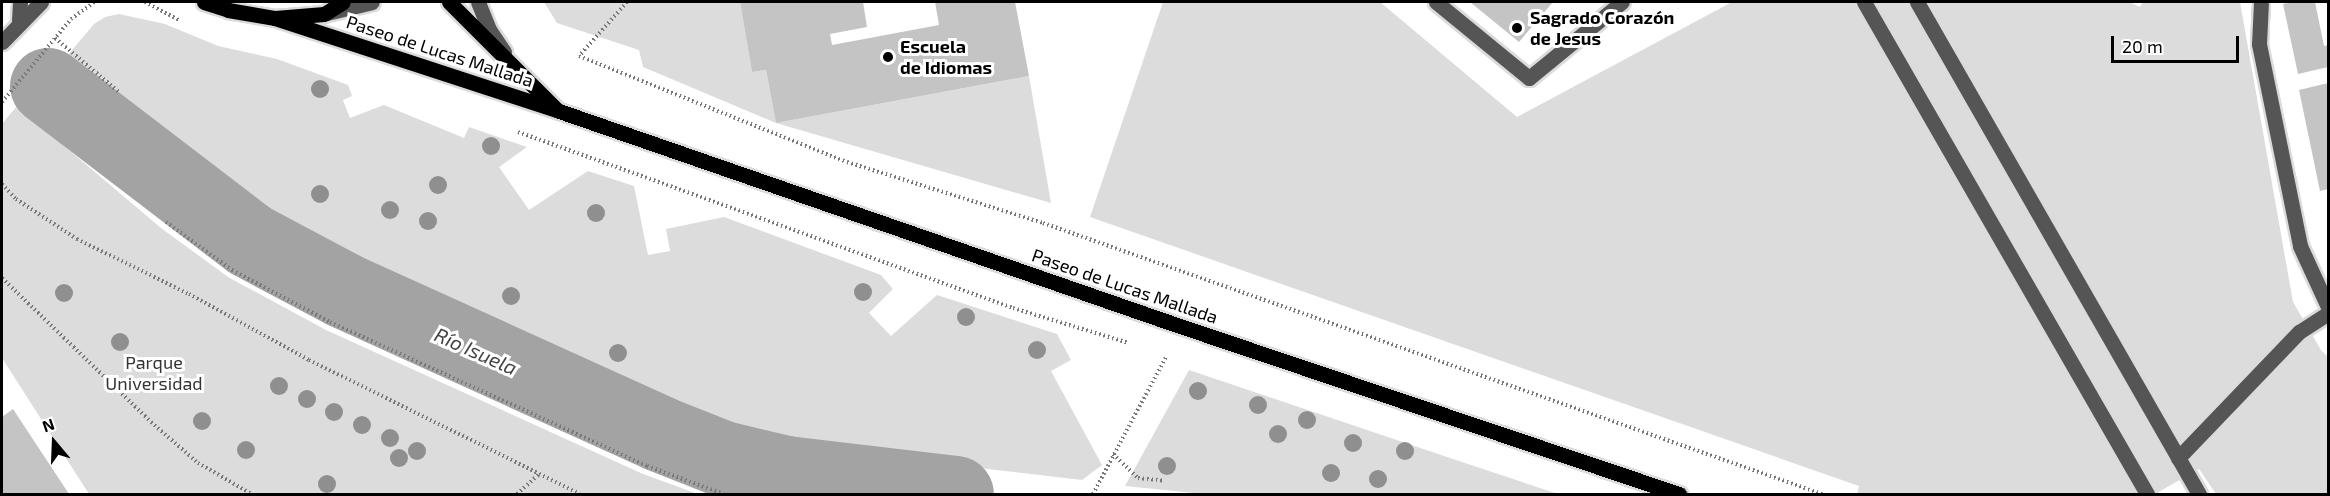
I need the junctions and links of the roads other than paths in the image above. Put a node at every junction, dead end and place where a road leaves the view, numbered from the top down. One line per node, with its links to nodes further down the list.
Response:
1 (20, 2): 16 (street)
2 (30, 2): 16 (street)
3 (41, 2): 16 (street)
4 (204, 2): 15 (main road)
5 (343, 2): 14 (main road)
6 (372, 2): 14 (street)
7 (449, 2): 18 (main road, Paseo de Lucas Mallada)
8 (478, 2): 18 (street)
9 (1436, 2): 10 (street)
10 (1622, 2)
11 (1864, 2): 24 (street)
12 (1917, 2): 22 (street)
13 (2261, 2): 20 (street)
14 (324, 14): 15 (main road)
15 (275, 18): 19 (main road, Paseo de Lucas Mallada)
16 (19, 21): 17 (street)
17 (2, 42)
18 (511, 62): 19 (main road, Paseo de Lucas Mallada)
19 (558, 111): 23 (main road, Paseo de Lucas Mallada)
20 (2328, 308)
21 (2328, 313): 22 (street)
22 (2178, 458): 25 (street)
23 (1679, 495)
24 (2147, 495)
25 (2199, 495)

